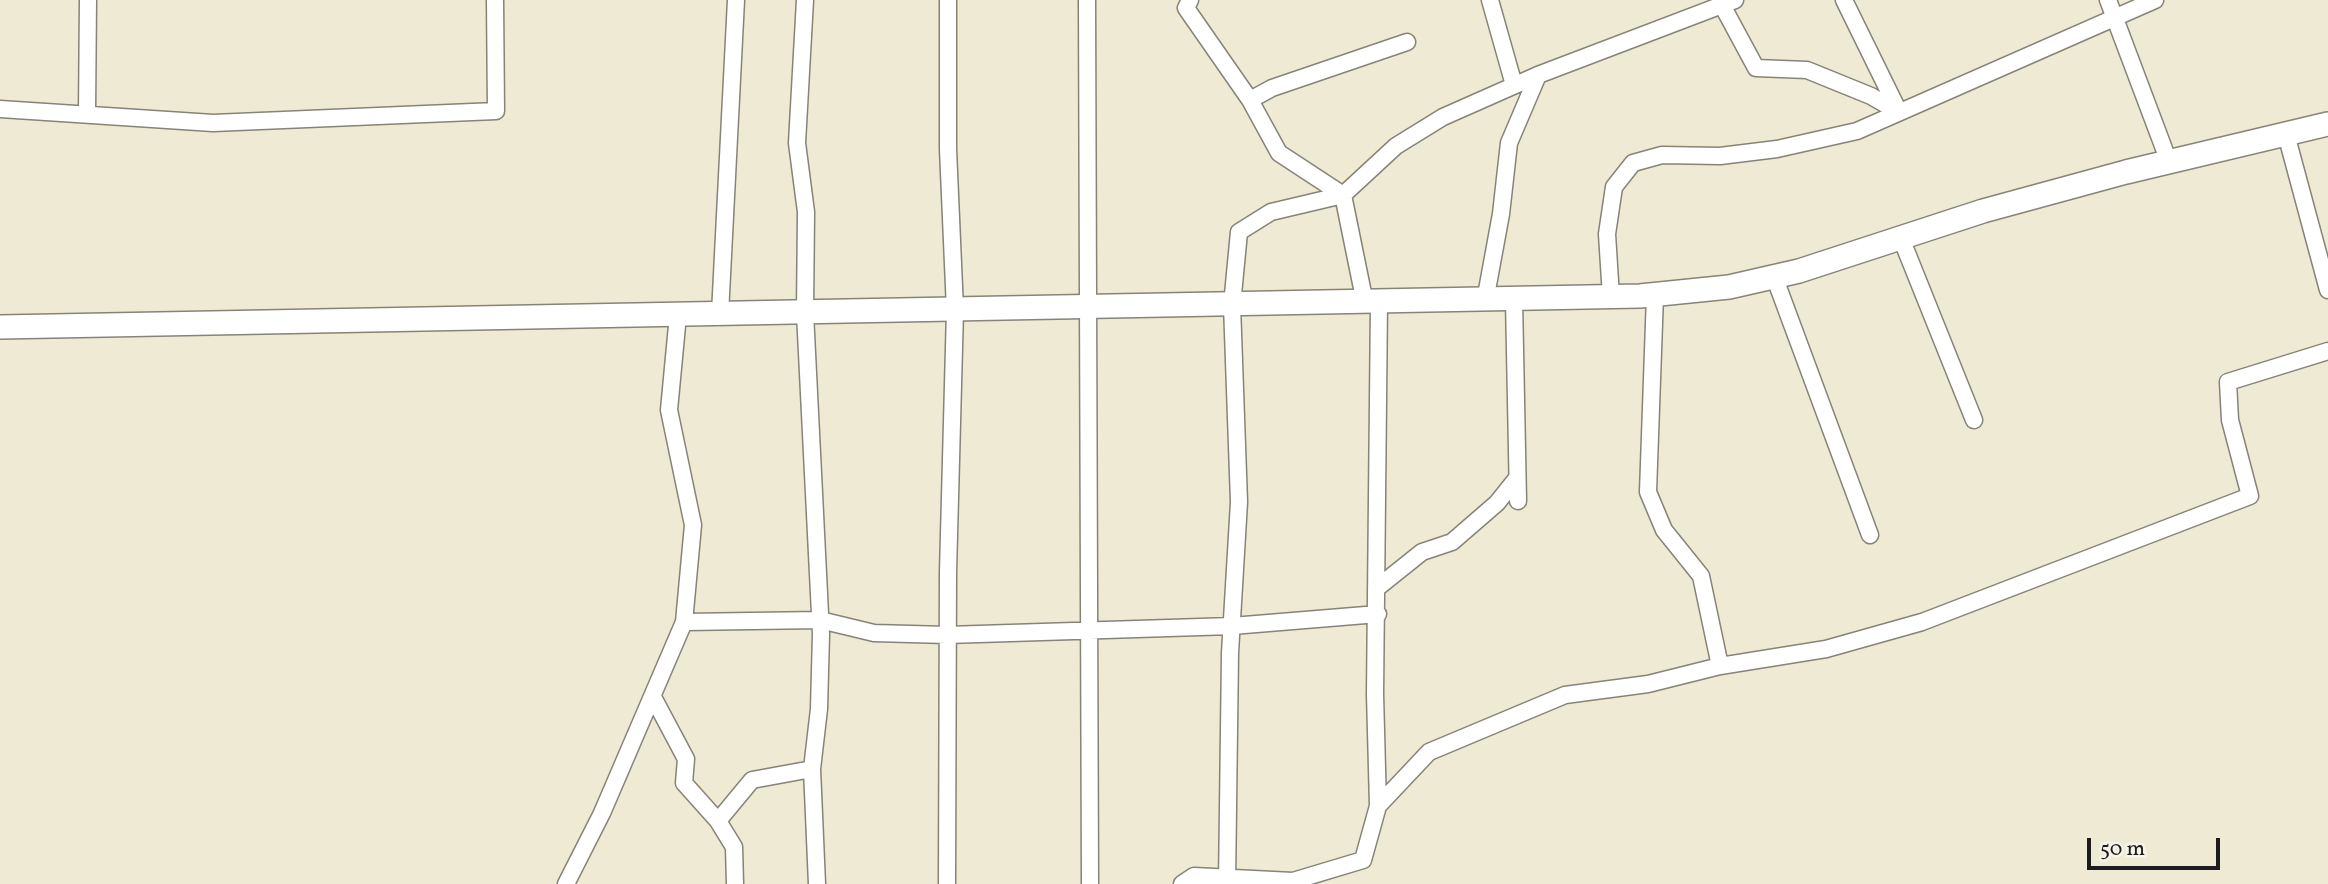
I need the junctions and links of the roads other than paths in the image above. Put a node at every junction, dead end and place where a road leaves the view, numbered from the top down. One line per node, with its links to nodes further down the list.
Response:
1 (89, 0): 20 (street)
2 (495, 0): 20 (street)
3 (736, 0): 37 (street)
4 (805, 0): 36 (street)
5 (948, 0): 35 (street)
6 (1087, 0): 34 (street)
7 (1190, 0): 17 (street)
8 (1490, 0): 16 (street)
9 (1844, 0): 19 (street)
10 (2108, 0): 13 (street)
11 (2155, 0): 13 (street)
12 (1728, 2): 15 (street); 19 (street)
13 (2115, 18): 19 (street); 23 (street)
14 (1407, 42): 17 (street)
15 (1538, 75): 16 (street); 31 (street)
16 (1514, 85): 24 (street)
17 (1250, 100): 24 (street)
18 (0, 109): 20 (street)
19 (1899, 112): 29 (street)
20 (88, 113)
21 (2328, 124): 22 (main road)
22 (2286, 134): 23 (main road); 27 (street)
23 (2169, 162): 25 (main road)
24 (1343, 195): 32 (street); 33 (street)
25 (1901, 238): 26 (main road); 41 (street)
26 (1774, 276): 28 (main road); 44 (street)
27 (2328, 290)
28 (1655, 295): 29 (main road); 52 (street)
29 (1611, 297): 30 (main road)
30 (1514, 300): 31 (main road); 42 (street)
31 (1485, 301): 32 (main road)
32 (1372, 303): 33 (main road); 45 (street)
33 (1232, 305): 34 (main road); 49 (street)
34 (1087, 308): 35 (main road); 50 (street)
35 (955, 310): 36 (main road); 51 (street)
36 (805, 313): 37 (main road); 47 (street)
37 (720, 314): 38 (main road)
38 (678, 315): 39 (main road); 48 (street)
39 (0, 327)
40 (2328, 351): 52 (street)
41 (1974, 420)
42 (1517, 478): 43 (street); 45 (street)
43 (1518, 501)
44 (1870, 535)
45 (1377, 588): 46 (street)
46 (1378, 614): 49 (street); 55 (street)
47 (820, 620): 48 (street); 51 (street); 54 (street)
48 (684, 622): 53 (street)
49 (1232, 626): 50 (street); 57 (street)
50 (1089, 629): 51 (street); 62 (street)
51 (947, 635): 61 (street)
52 (1720, 666): 55 (street)
53 (653, 697): 56 (street); 58 (street)
54 (813, 769): 56 (street); 60 (street)
55 (1378, 806): 57 (street)
56 (718, 821): 59 (street)
57 (1227, 881): 63 (street)
58 (566, 884)
59 (735, 884)
60 (817, 884)
61 (947, 884)
62 (1090, 884)
63 (1182, 884)

